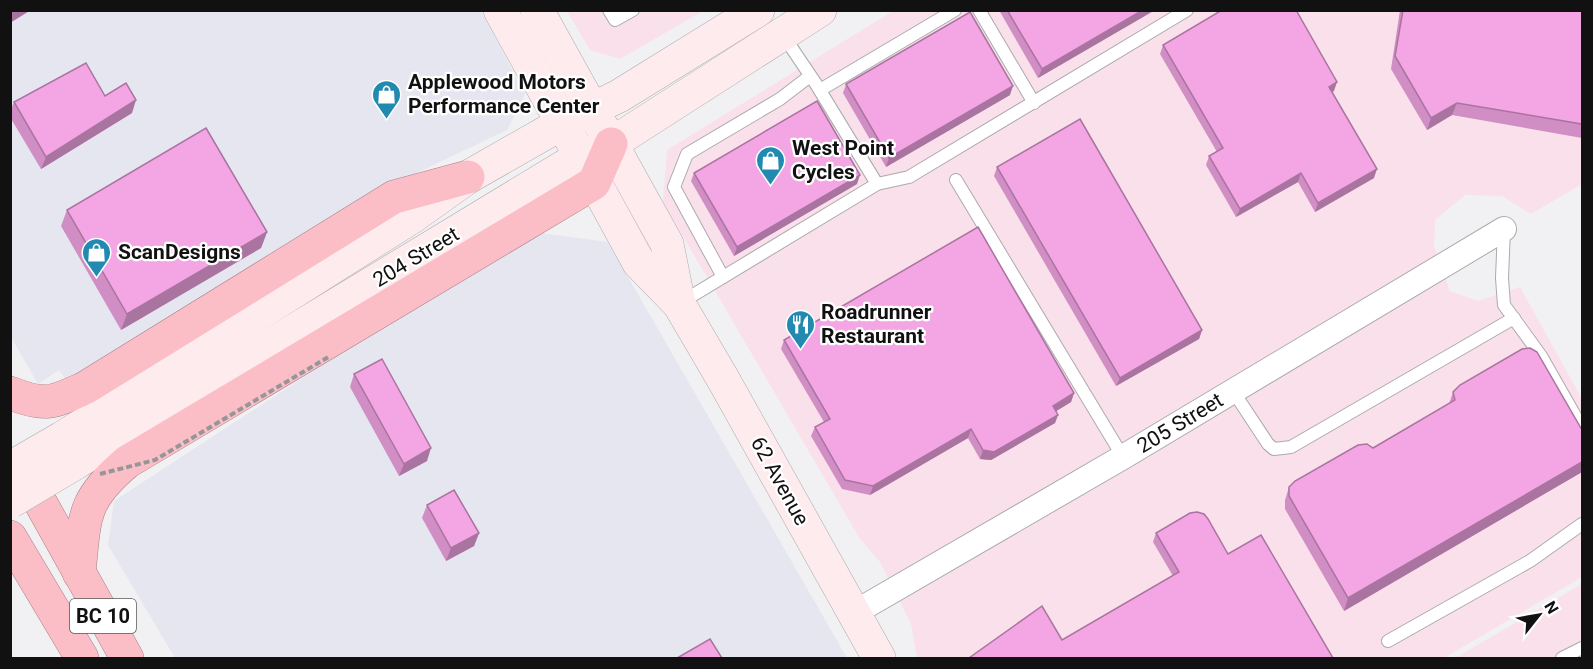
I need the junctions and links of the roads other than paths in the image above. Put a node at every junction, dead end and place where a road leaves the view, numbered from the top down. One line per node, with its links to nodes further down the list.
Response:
1 (500, 10): 15 (main road, 62 Avenue)
2 (537, 10): 14 (main road, 62 Avenue)
3 (609, 10): 4 (lane)
4 (633, 10)
5 (758, 10): 14 (main road, 204 Street)
6 (820, 10): 10 (main road)
7 (955, 10): 12 (lane)
8 (979, 10): 13 (lane)
9 (1187, 10): 13 (lane)
10 (782, 34): 11 (lane); 16 (main road)
11 (810, 76): 12 (lane); 22 (lane)
12 (820, 90): 20 (lane)
13 (1034, 103): 20 (lane)
14 (592, 109): 15 (main road, 204 Street); 16 (main road, 62 Avenue)
15 (561, 124): 17 (main road, 62 Avenue); 18 (main road, 204 Street)
16 (611, 144): 17 (highway); 23 (main road, 62 Avenue)
17 (587, 170): 23 (main road, 62 Avenue); 30 (main road, 204 Street); 36 (highway)
18 (468, 177): 26 (highway); 30 (main road, 204 Street)
19 (956, 180): 29 (lane)
20 (877, 184): 22 (lane)
21 (1504, 229): 24 (lane); 25 (street, 205 Street)
22 (723, 277): 23 (lane)
23 (679, 304): 37 (main road, 62 Avenue)
24 (1514, 318): 25 (lane); 27 (lane)
25 (1233, 392): 29 (street, 205 Street)
26 (10, 393)
27 (1582, 428)
28 (10, 450): 36 (highway, BC 10)
29 (1122, 457): 37 (street, 205 Street)
30 (78, 458): 31 (main road, 204 Street, bridge); 32 (main road, 204 Street, bridge)
31 (10, 468)
32 (10, 502)
33 (1582, 524): 38 (lane)
34 (10, 537): 35 (highway, BC 10)
35 (23, 573): 40 (highway, BC 10)
36 (80, 573): 41 (highway, BC 10)
37 (854, 613): 42 (main road, 62 Avenue)
38 (1388, 641)
39 (1582, 648): 43 (lane)
40 (82, 658)
41 (127, 658)
42 (879, 658)
43 (1562, 658)

